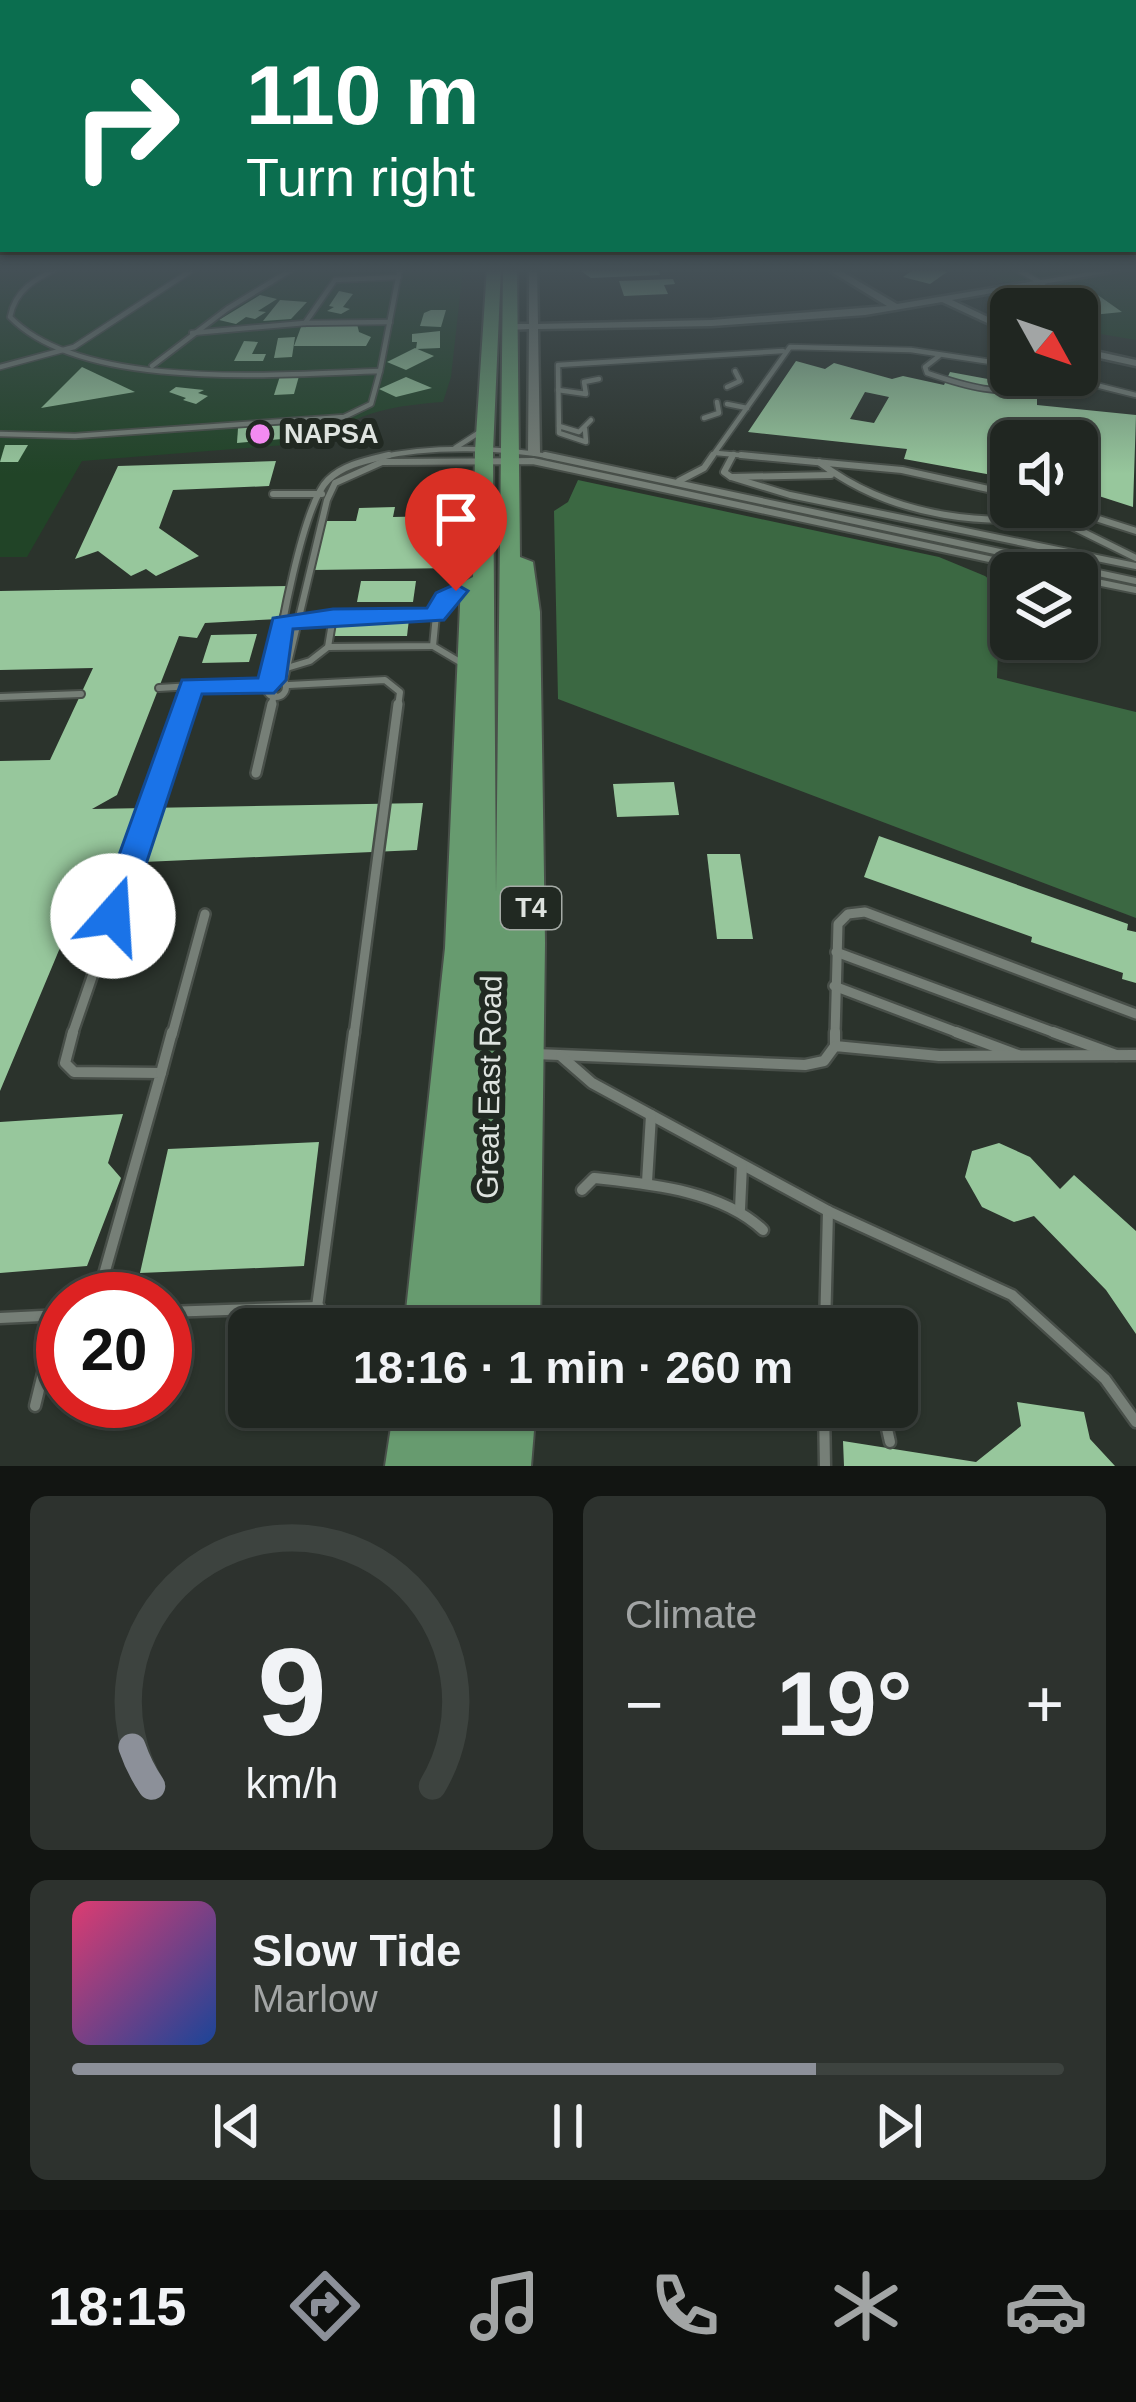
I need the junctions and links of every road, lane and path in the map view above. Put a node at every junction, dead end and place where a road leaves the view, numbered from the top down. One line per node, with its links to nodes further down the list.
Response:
1 (28, 336): 10 (lane)
2 (93, 336): 10 (lane)
3 (188, 336): 19 (lane)
4 (387, 336): 20 (lane)
5 (490, 336): 31 (main road, Great East Road / T4)
6 (508, 336): 39 (main road, Great East Road / T4)
7 (534, 336): 37 (street)
8 (784, 351): 9 (lane); 11 (lane); 17 (lane)
9 (916, 351): 12 (lane); 14 (lane)
10 (56, 354): 18 (lane); 19 (lane)
11 (729, 354): 17 (lane); 26 (lane)
12 (942, 355): 14 (lane); 15 (lane)
13 (1098, 355): 16 (street)
14 (930, 358): 23 (lane)
15 (990, 362)
16 (1136, 363)
17 (775, 364): 28 (lane)
18 (0, 367)
19 (151, 367): 20 (lane)
20 (380, 371): 32 (lane)
21 (735, 371): 25 (lane)
22 (598, 379): 26 (lane)
23 (990, 385)
24 (1098, 385): 27 (lane)
25 (728, 387)
26 (558, 390): 30 (lane)
27 (1136, 392)
28 (747, 408): 29 (lane); 34 (lane)
29 (704, 418)
30 (591, 420)
31 (485, 429): 33 (lane); 36 (main road, Great East Road / T4)
32 (0, 434)
33 (448, 451): 36 (lane); 45 (lane)
34 (715, 453): 35 (lane); 42 (lane)
35 (734, 454): 38 (lane); 41 (lane)
36 (484, 455): 39 (main road, Great East Road / T4); 39 (lane); 46 (lane)
37 (534, 457): 39 (lane); 42 (lane); 58 (lane)
38 (818, 461): 40 (lane); 43 (lane)
39 (505, 473): 48 (lane); 52 (main road, Great East Road / T4); 87 (main road, Great East Road / T4); 104 (main road, Great East Road / T4)
40 (832, 475): 41 (lane); 47 (lane)
41 (731, 477): 49 (lane)
42 (672, 482): 57 (lane)
43 (990, 489)
44 (273, 494): 45 (lane)
45 (319, 494): 46 (lane); 67 (lane)
46 (330, 494): 68 (lane)
47 (871, 494): 49 (lane); 50 (lane)
48 (418, 498)
49 (849, 508): 56 (lane)
50 (990, 518)
51 (1098, 518): 55 (lane)
52 (484, 521): 61 (main road, Great East Road / T4); 103 (main road, Great East Road / T4)
53 (1012, 528): 56 (lane)
54 (1073, 528): 59 (lane)
55 (1136, 531)
56 (1018, 543): 59 (lane)
57 (990, 555)
58 (990, 556)
59 (1136, 562)
60 (1098, 576): 62 (lane)
61 (472, 581): 65 (lane); 71 (main road, Great East Road / T4)
62 (1136, 581)
63 (1098, 582): 64 (lane)
64 (1136, 590)
65 (436, 615): 66 (lane); 69 (lane)
66 (333, 617): 68 (lane); 70 (lane)
67 (282, 623): 68 (lane); 73 (lane)
68 (298, 623): 72 (lane)
69 (433, 646): 70 (lane); 71 (lane)
70 (328, 647): 72 (lane)
71 (466, 666): 102 (main road, Great East Road / T4)
72 (290, 667): 74 (lane)
73 (273, 680): 74 (lane); 76 (lane)
74 (287, 682): 79 (lane); 101 (lane)
75 (192, 686): 76 (lane); 77 (lane); 92 (lane)
76 (264, 687): 79 (lane)
77 (159, 688)
78 (80, 694): 80 (lane)
79 (274, 695): 81 (lane)
80 (0, 697)
81 (256, 773)
82 (205, 914): 92 (lane)
83 (836, 952): 84 (lane); 85 (lane); 91 (lane)
84 (834, 986): 86 (lane); 90 (lane)
85 (1136, 1014)
86 (835, 1046): 88 (lane); 90 (lane)
87 (530, 1054): 88 (lane); 105 (main road, Great East Road / T4)
88 (560, 1055): 93 (lane)
89 (1136, 1055): 91 (lane)
90 (1024, 1057): 91 (lane)
91 (1122, 1058)
92 (161, 1073): 100 (lane)
93 (651, 1115): 94 (lane); 95 (lane)
94 (742, 1165): 97 (lane); 98 (lane)
95 (647, 1182): 96 (lane); 97 (lane)
96 (582, 1190)
97 (740, 1209): 99 (lane)
98 (828, 1211): 106 (lane); 112 (lane)
99 (763, 1231)
100 (105, 1272)
101 (319, 1306): 107 (lane)
102 (425, 1308)
103 (455, 1308)
104 (489, 1308)
105 (522, 1308)
106 (826, 1308)
107 (192, 1311)
108 (36, 1317): 109 (lane)
109 (0, 1318)
110 (36, 1402): 111 (lane)
111 (35, 1406)
112 (1136, 1422)
113 (411, 1428): 120 (main road)
114 (442, 1428): 121 (main road)
115 (478, 1428): 122 (main road)
116 (515, 1428): 123 (main road)
117 (824, 1428): 124 (lane)
118 (887, 1428): 119 (lane)
119 (890, 1442)
120 (405, 1466)
121 (437, 1466)
122 (475, 1466)
123 (512, 1466)
124 (825, 1466)

